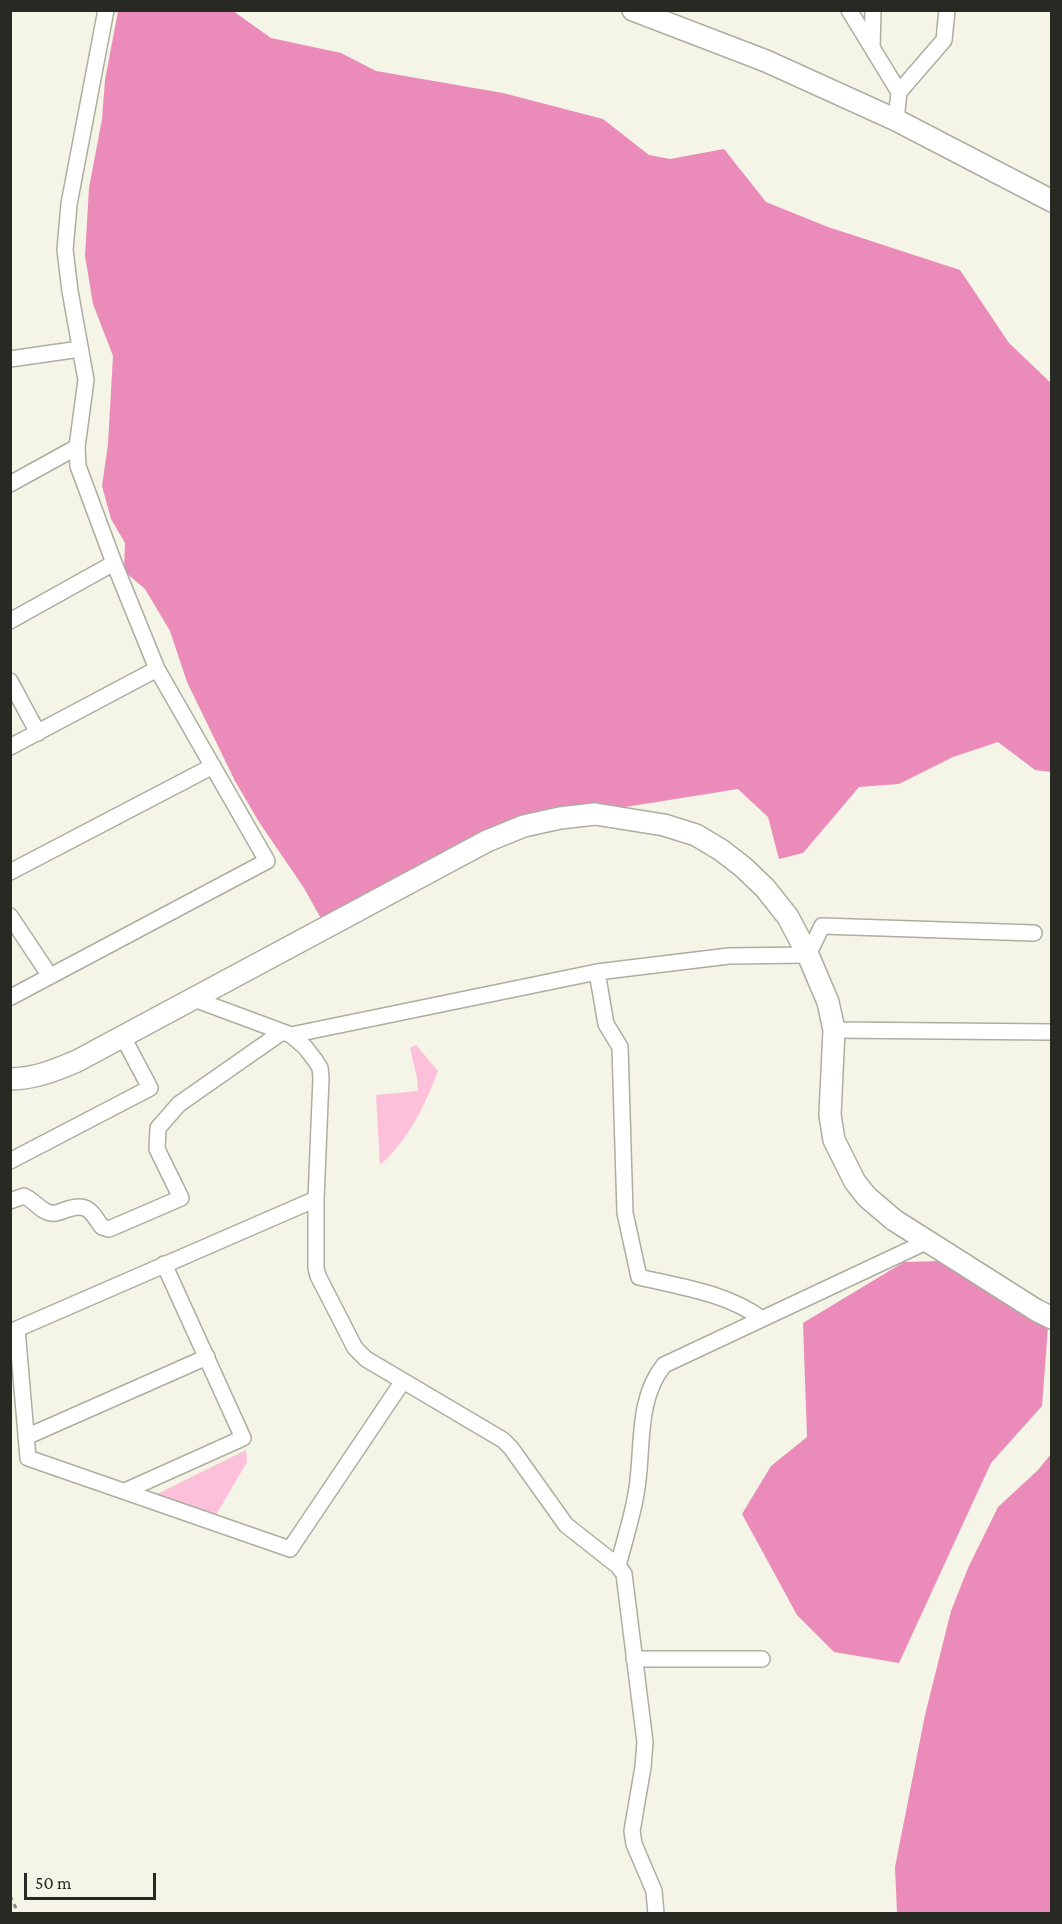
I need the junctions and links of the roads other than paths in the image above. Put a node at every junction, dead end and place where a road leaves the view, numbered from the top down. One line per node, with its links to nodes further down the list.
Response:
1 (106, 10): 10 (street)
2 (633, 10): 8 (street)
3 (849, 10): 6 (street)
4 (873, 10): 6 (street)
5 (947, 10): 7 (street)
6 (872, 48): 7 (street)
7 (899, 92): 8 (street)
8 (896, 120): 9 (street)
9 (1052, 201)
10 (80, 349): 11 (street); 12 (street)
11 (10, 359)
12 (77, 447): 13 (street); 14 (street)
13 (10, 484)
14 (114, 563): 15 (street); 16 (street)
15 (10, 621)
16 (158, 669): 18 (street); 20 (street)
17 (10, 681): 18 (street)
18 (38, 733): 19 (street)
19 (10, 747)
20 (213, 766): 21 (street); 26 (street)
21 (10, 872)
22 (10, 916): 26 (street)
23 (1034, 933): 24 (street)
24 (808, 955): 25 (street); 28 (street); 29 (street)
25 (597, 972): 31 (street); 40 (street)
26 (50, 976): 27 (street)
27 (11, 997)
28 (194, 999): 31 (street); 32 (street)
29 (834, 1030): 30 (street); 37 (street)
30 (1052, 1032)
31 (287, 1034): 35 (street); 36 (street)
32 (123, 1036): 33 (street); 34 (street)
33 (10, 1079)
34 (10, 1161)
35 (316, 1199): 38 (street); 42 (street)
36 (10, 1201)
37 (928, 1241): 39 (street); 40 (street)
38 (164, 1264): 41 (street); 43 (street)
39 (1052, 1318)
40 (762, 1319): 45 (street)
41 (207, 1357): 43 (street); 44 (street)
42 (403, 1381): 44 (street); 45 (street)
43 (26, 1437): 44 (street)
44 (125, 1491)
45 (618, 1566): 46 (street)
46 (634, 1659): 47 (street); 48 (street)
47 (762, 1659)
48 (656, 1914)

